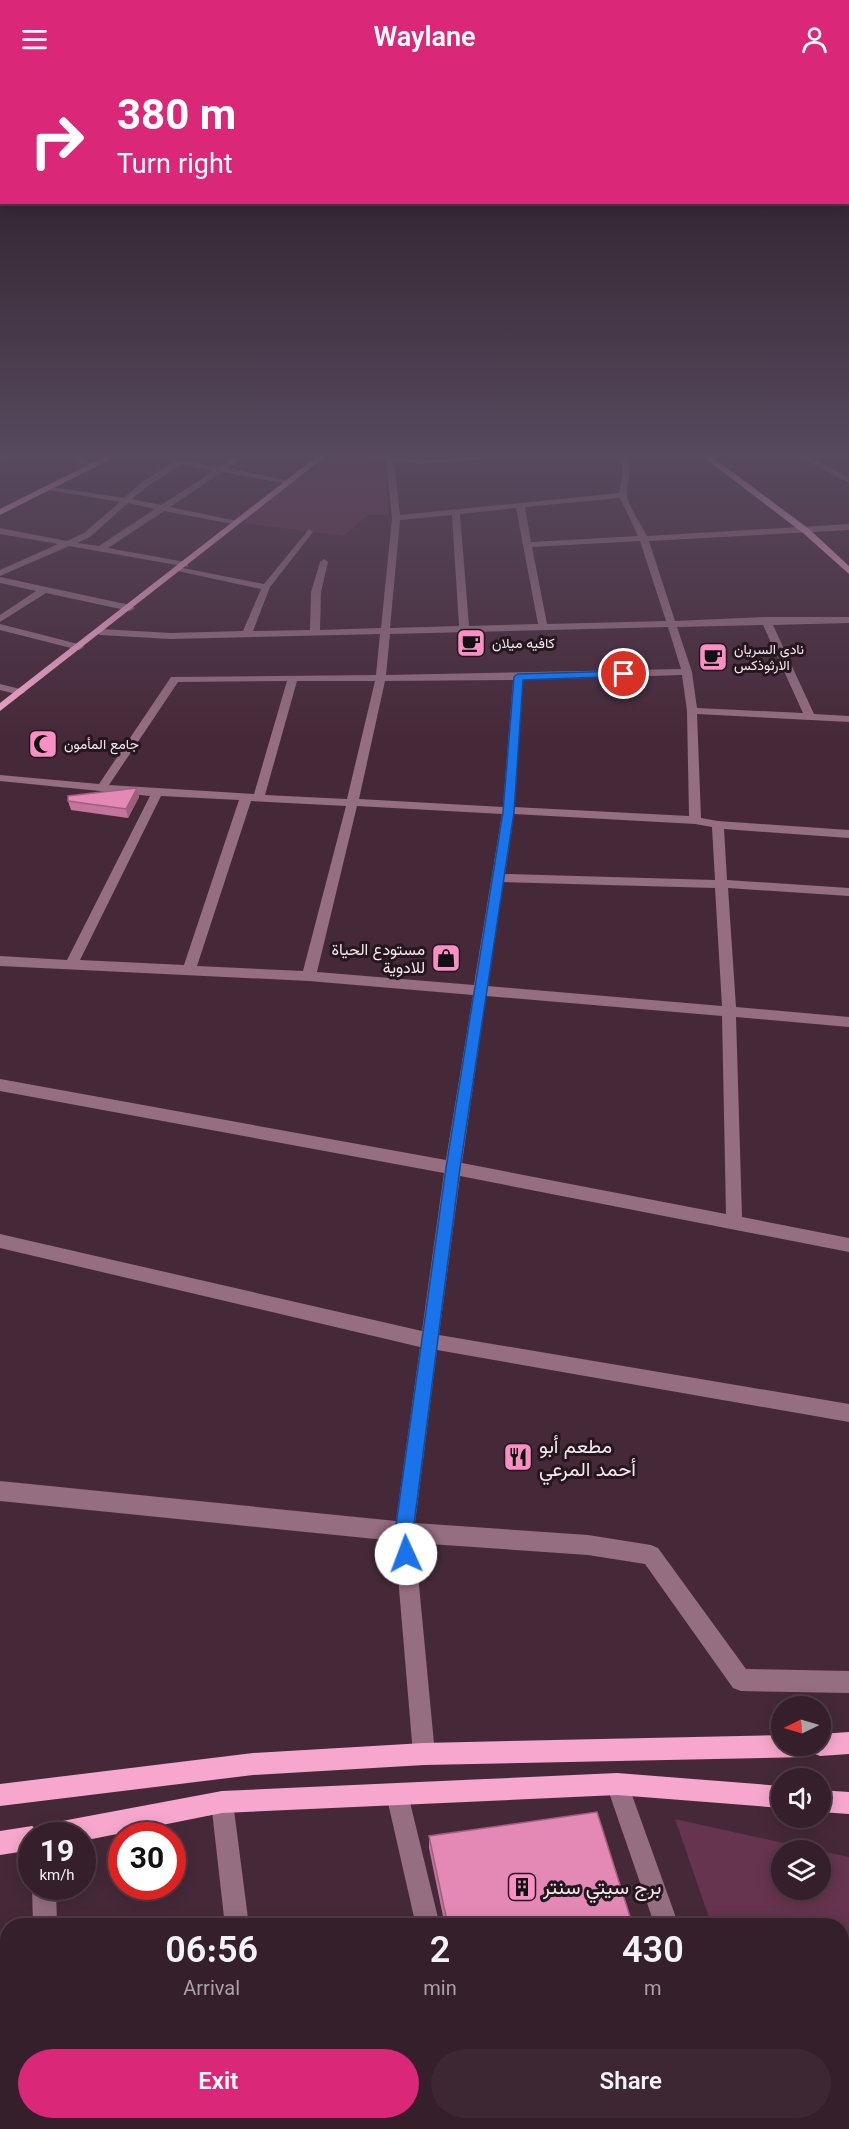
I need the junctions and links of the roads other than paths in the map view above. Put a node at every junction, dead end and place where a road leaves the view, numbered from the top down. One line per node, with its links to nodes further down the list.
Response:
1 (58, 549): 13 (street)
2 (105, 549): 11 (street)
3 (204, 549): 11 (main road)
4 (296, 549): 15 (street)
5 (393, 549): 25 (street)
6 (459, 549): 24 (street)
7 (528, 549): 22 (street)
8 (647, 549): 21 (street)
9 (825, 549): 12 (main road)
10 (324, 562): 26 (street)
11 (182, 567): 15 (street); 17 (main road)
12 (849, 571)
13 (0, 573)
14 (0, 580): 16 (street)
15 (266, 586): 28 (street)
16 (45, 589): 17 (street); 18 (street)
17 (130, 608): 27 (main road)
18 (0, 619)
19 (766, 620): 20 (street); 21 (street); 38 (street)
20 (849, 620)
21 (670, 622): 22 (street); 30 (street)
22 (543, 626): 24 (street)
23 (0, 627): 29 (street)
24 (464, 628): 25 (street)
25 (385, 630): 26 (street); 31 (street)
26 (315, 632): 28 (street)
27 (100, 633): 28 (street); 29 (main road)
28 (247, 634)
29 (79, 647): 35 (main road)
30 (687, 672): 32 (street); 37 (street)
31 (381, 677): 32 (street); 33 (street); 44 (street)
32 (518, 677): 45 (street)
33 (293, 678): 41 (street); 43 (street)
34 (0, 687): 35 (street)
35 (20, 692): 36 (main road)
36 (0, 708)
37 (692, 711): 38 (street); 46 (street)
38 (810, 717): 39 (street)
39 (849, 719)
40 (0, 778): 41 (street)
41 (102, 788): 42 (street)
42 (157, 793): 43 (street); 53 (street)
43 (252, 799): 44 (street); 54 (street)
44 (352, 804): 45 (street); 55 (street)
45 (508, 812): 46 (street); 49 (street)
46 (695, 820): 47 (street)
47 (718, 825): 48 (street); 50 (street)
48 (849, 834)
49 (497, 878): 50 (street); 56 (street)
50 (721, 884): 51 (street); 57 (street)
51 (849, 892)
52 (0, 961): 53 (street)
53 (71, 964): 54 (street)
54 (189, 970): 55 (street)
55 (309, 976): 56 (street)
56 (480, 991): 57 (street); 60 (street)
57 (729, 1012): 58 (street); 61 (street)
58 (849, 1022)
59 (0, 1085): 60 (street)
60 (453, 1168): 61 (street); 64 (street)
61 (734, 1222): 63 (street)
62 (0, 1241): 64 (street)
63 (849, 1245)
64 (429, 1341): 65 (street); 67 (street)
65 (849, 1413)
66 (0, 1491): 67 (street)
67 (404, 1532): 68 (street); 72 (street)
68 (849, 1682)
69 (849, 1743): 70 (main road)
70 (831, 1744)
71 (771, 1747): 72 (main road)
72 (424, 1754): 75 (main road)
73 (617, 1784): 74 (main road); 76 (main road); 87 (street)
74 (398, 1794): 78 (main road); 86 (street)
75 (0, 1795)
76 (771, 1796)
77 (831, 1801): 79 (main road)
78 (222, 1802): 80 (main road); 85 (street)
79 (849, 1803)
80 (96, 1826)
81 (18, 1840): 82 (main road)
82 (0, 1843)
83 (44, 1900): 84 (street)
84 (45, 1918)
85 (236, 1918)
86 (426, 1918)
87 (664, 1918)

